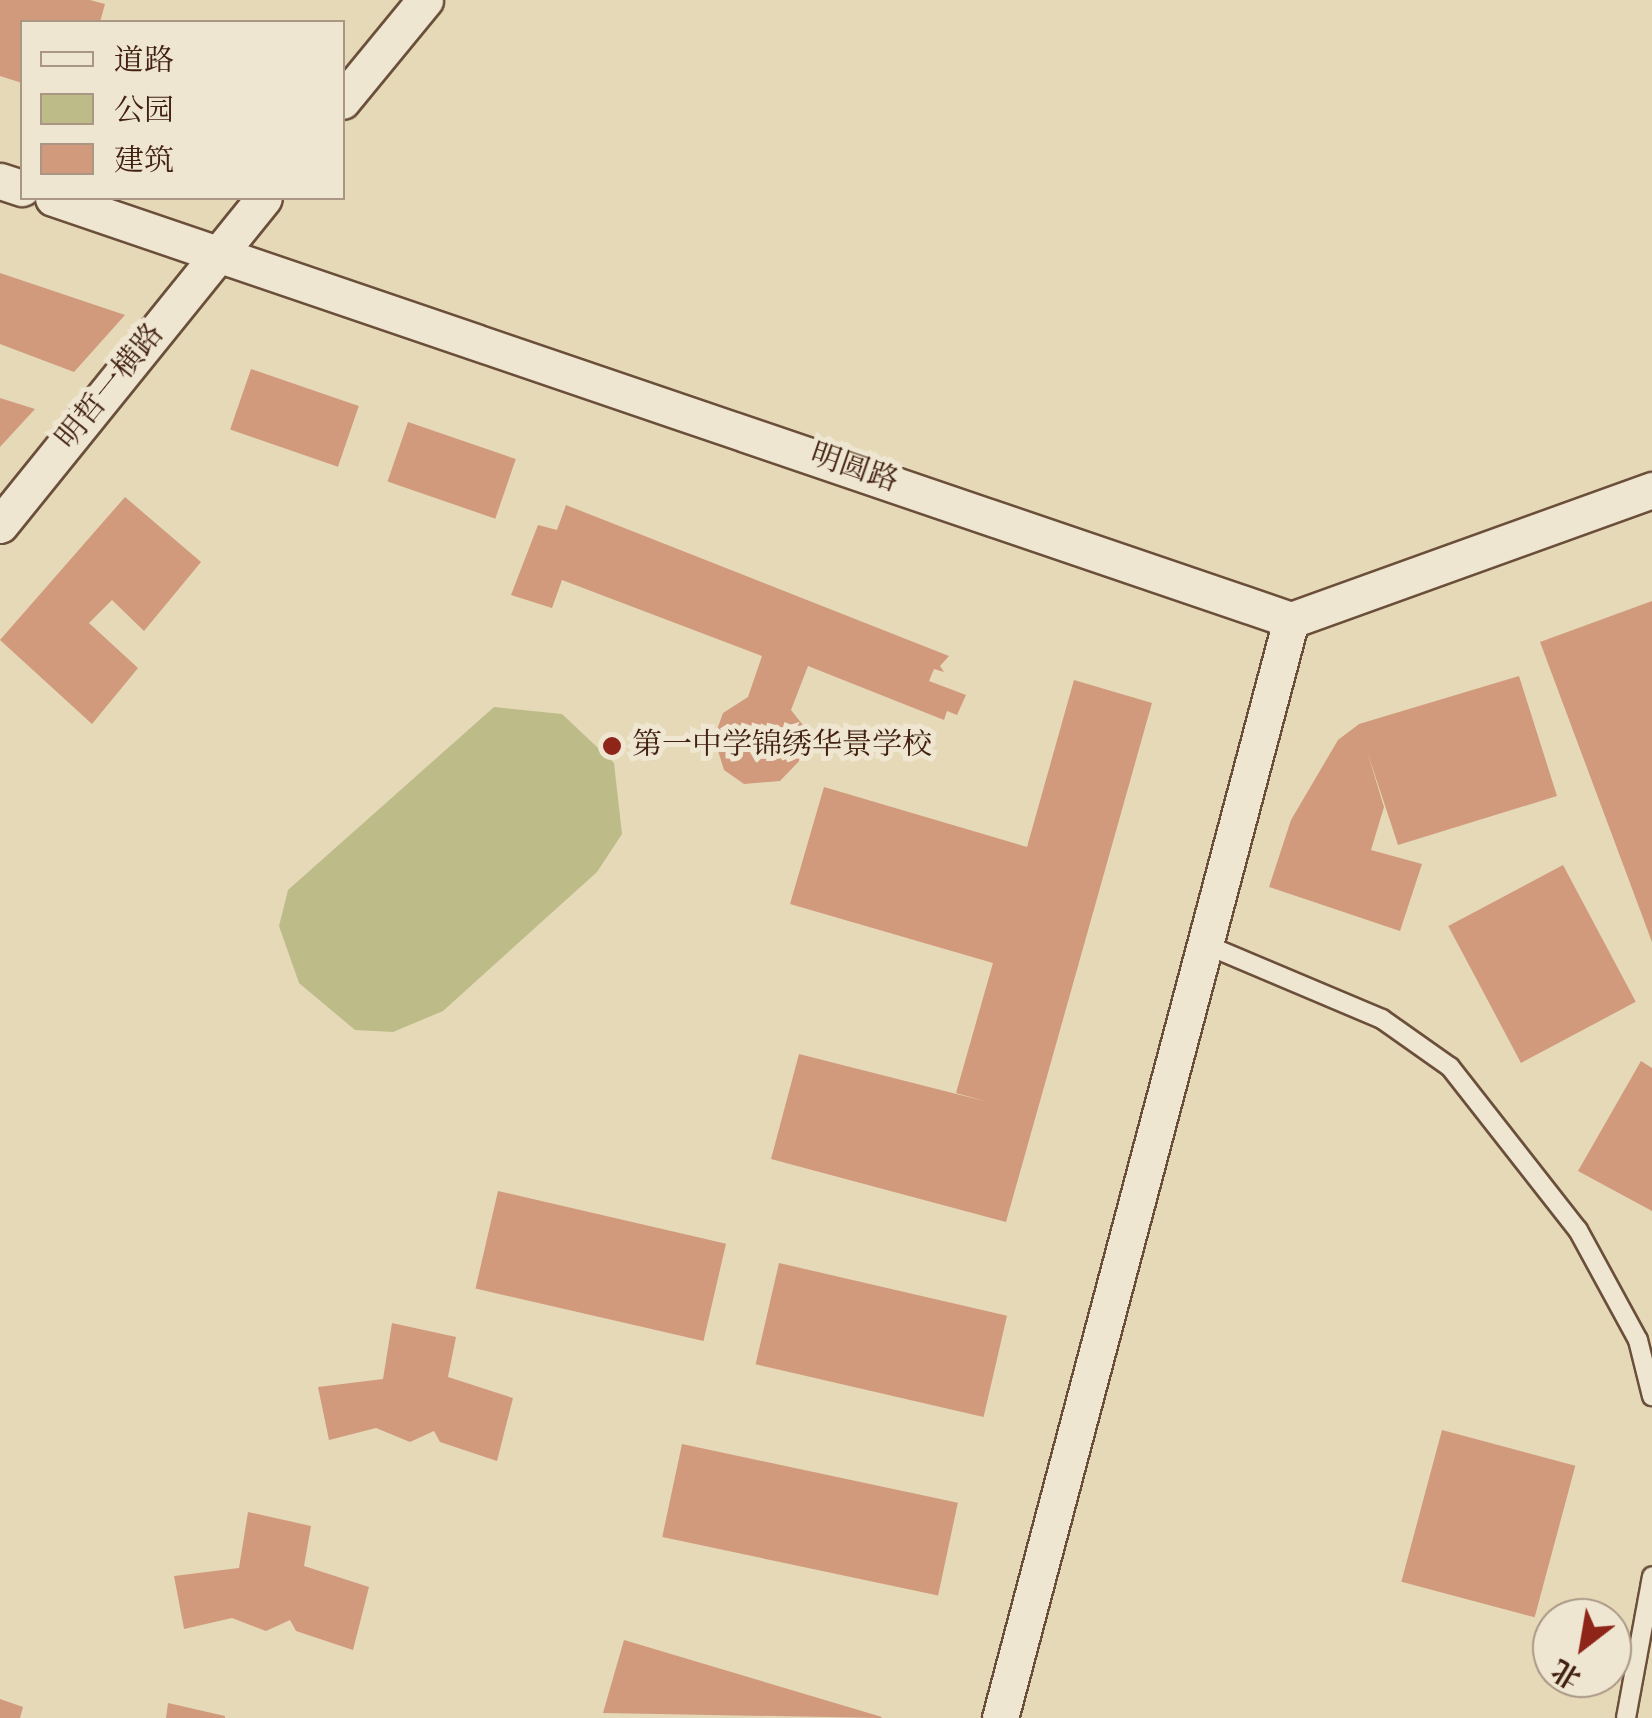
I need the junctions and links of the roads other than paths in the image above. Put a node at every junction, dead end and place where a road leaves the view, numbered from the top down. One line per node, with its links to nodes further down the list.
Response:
1 (425, 0): 2 (street)
2 (345, 98)
3 (59, 200): 5 (street, 明圆路)
4 (262, 200): 5 (street, 明哲一横路)
5 (221, 250): 7 (street, 明哲一横路); 8 (street, 明圆路)
6 (1652, 490): 8 (street)
7 (0, 525)
8 (1291, 620): 9 (street)
9 (1201, 943): 10 (lane); 12 (street)
10 (1652, 1396)
11 (1652, 1576): 13 (lane)
12 (1000, 1718)
13 (1626, 1718)

